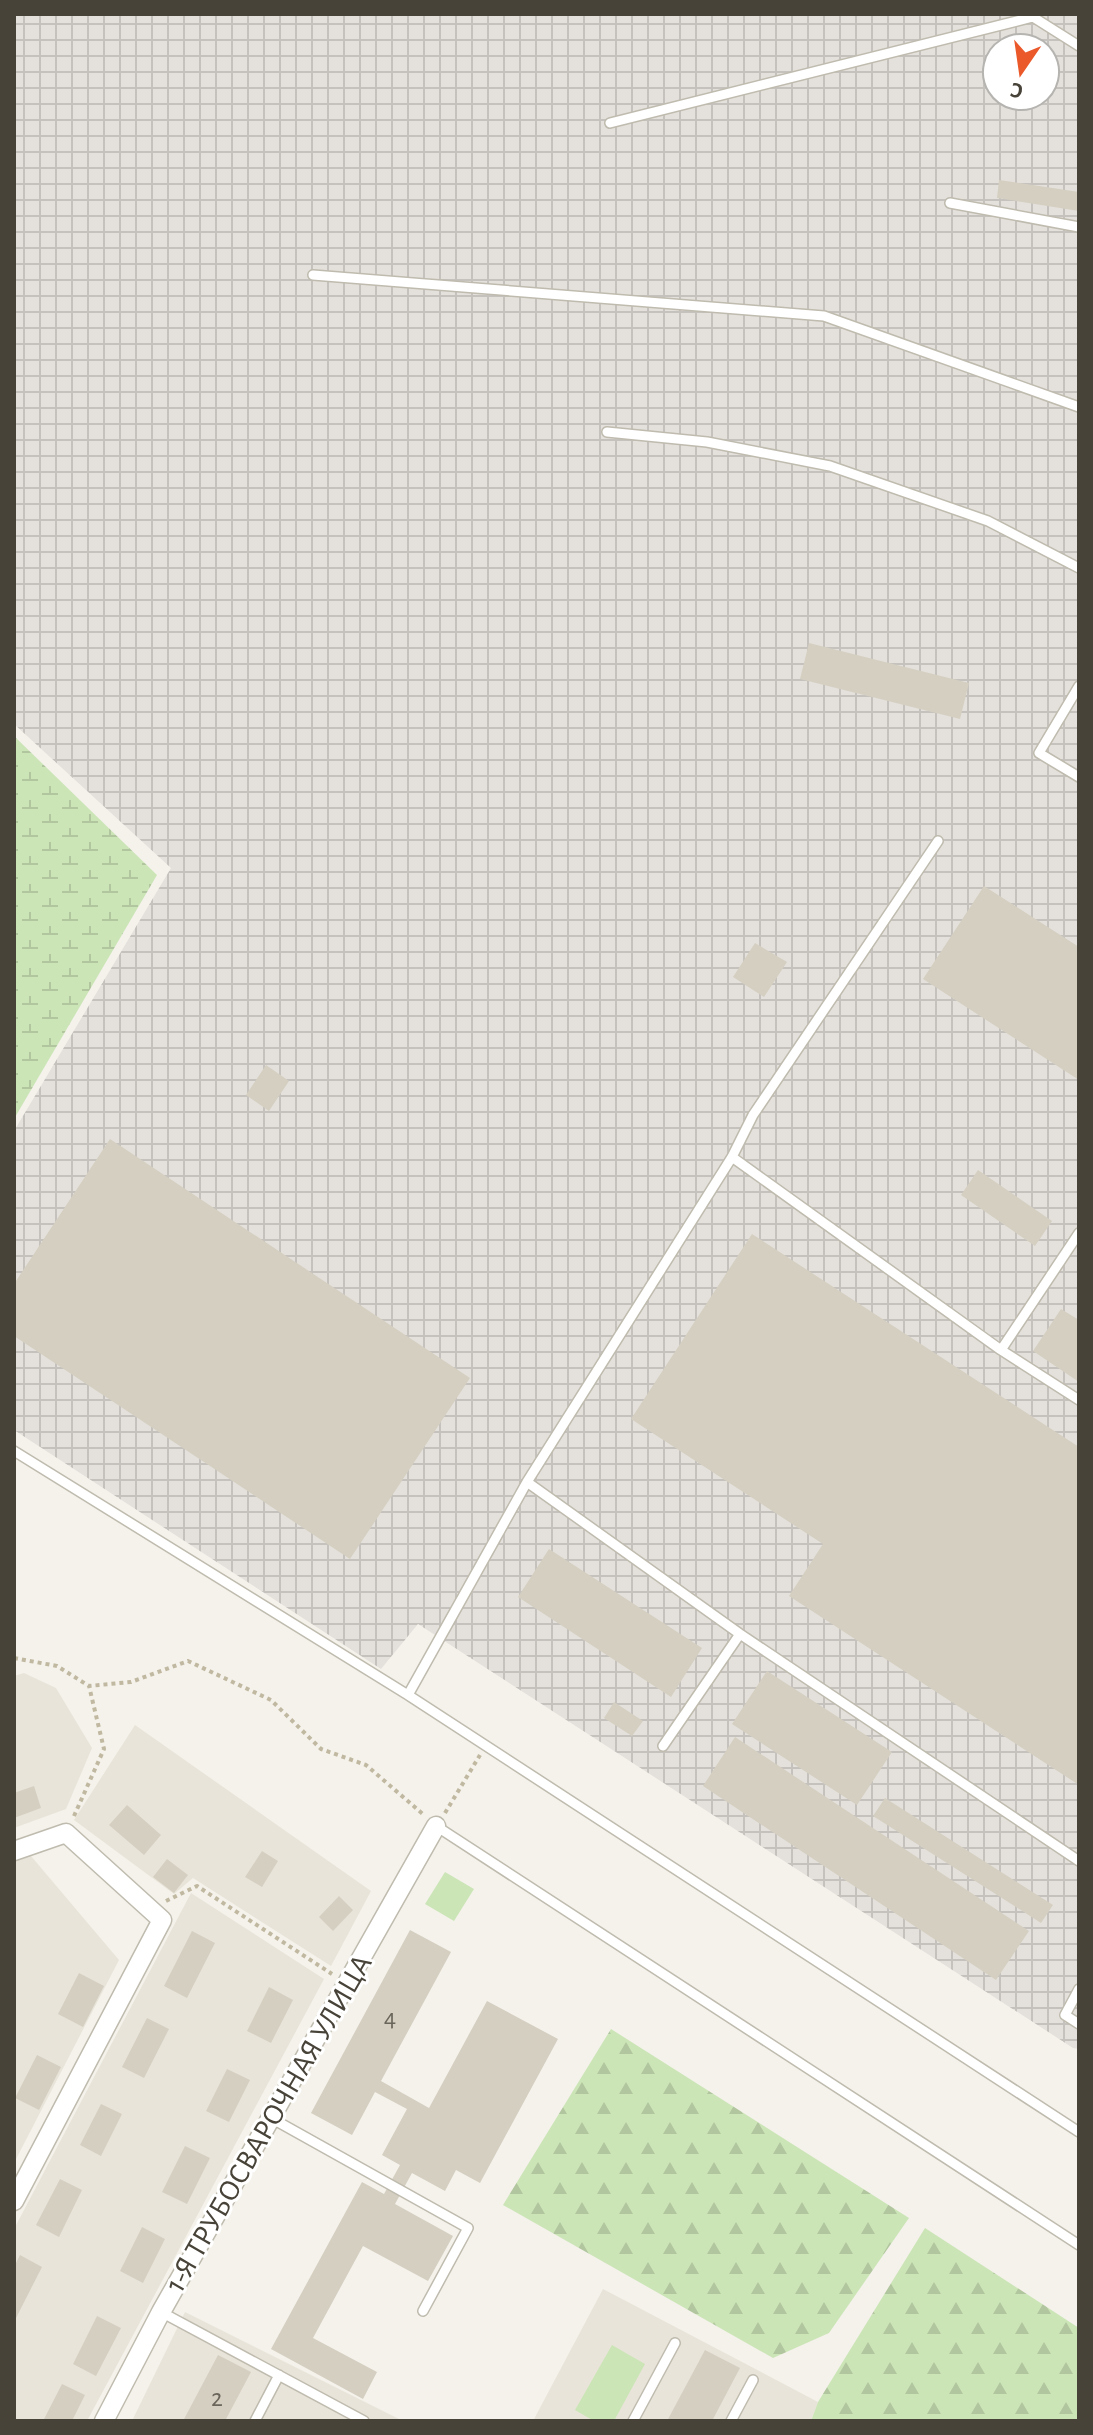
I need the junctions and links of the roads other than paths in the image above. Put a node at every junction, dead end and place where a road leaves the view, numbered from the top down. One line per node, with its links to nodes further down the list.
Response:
1 (1079, 46): 2 (lane)
2 (610, 123)
3 (950, 203): 4 (lane)
4 (1079, 227)
5 (313, 275): 6 (lane)
6 (1079, 407)
7 (607, 432): 8 (lane)
8 (1079, 568)
9 (1079, 686): 10 (lane)
10 (1079, 777)
11 (938, 841): 12 (lane)
12 (732, 1157): 14 (lane); 17 (lane)
13 (1079, 1233): 14 (lane)
14 (1001, 1350): 15 (lane)
15 (1079, 1400)
16 (14, 1451): 19 (lane)
17 (527, 1482): 18 (lane); 19 (lane)
18 (740, 1634): 20 (lane); 23 (lane)
19 (408, 1695): 27 (lane)
20 (663, 1746)
21 (436, 1826): 26 (street, 1-Я ТРУБОСВАРОЧНАЯ УЛИЦА); 29 (lane)
22 (14, 1851): 28 (street)
23 (1079, 1861)
24 (1079, 1989): 25 (lane)
25 (1079, 2024)
26 (271, 2118): 30 (lane); 31 (street, 1-Я ТРУБОСВАРОЧНАЯ УЛИЦА)
27 (1079, 2132)
28 (14, 2201)
29 (1079, 2245)
30 (423, 2311)
31 (161, 2312): 33 (lane); 35 (street, 1-Я ТРУБОСВАРОЧНАЯ УЛИЦА)
32 (675, 2343): 38 (lane)
33 (279, 2375): 36 (lane); 37 (lane)
34 (753, 2380): 39 (lane)
35 (104, 2421)
36 (255, 2421)
37 (364, 2421)
38 (633, 2421)
39 (731, 2421)

